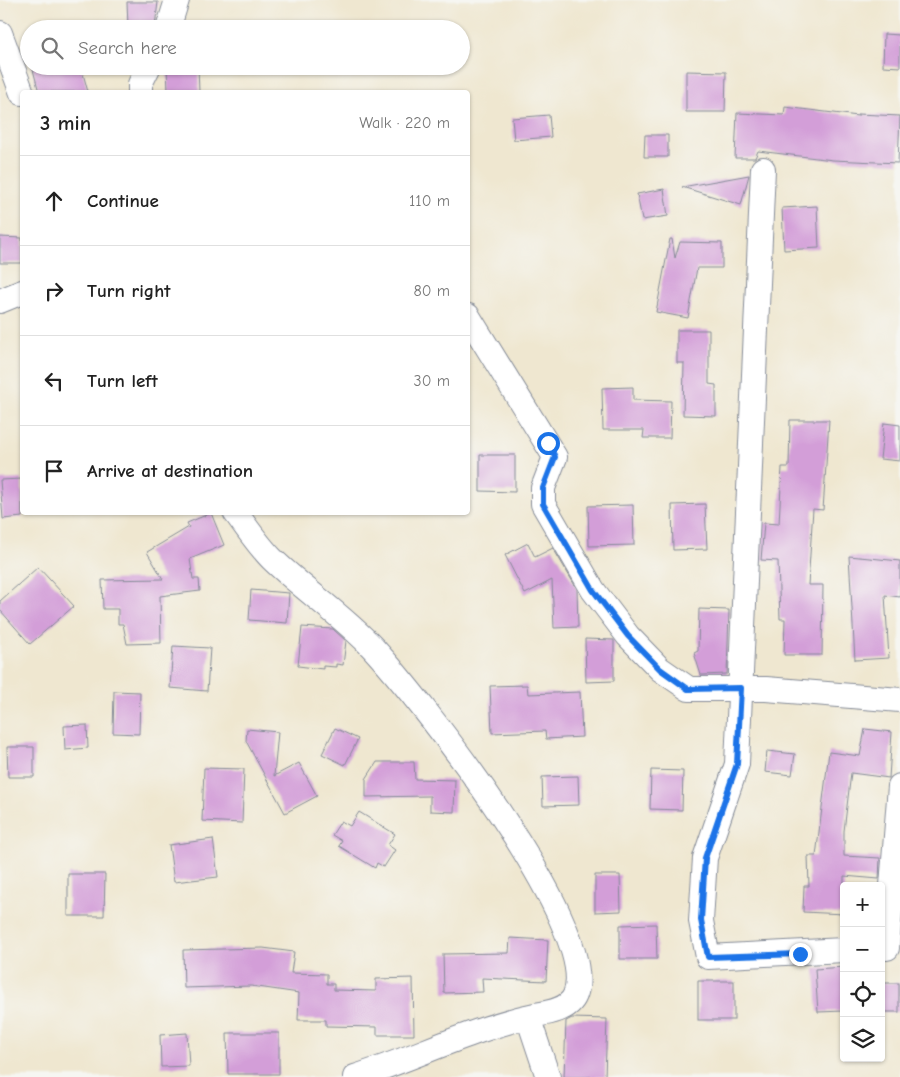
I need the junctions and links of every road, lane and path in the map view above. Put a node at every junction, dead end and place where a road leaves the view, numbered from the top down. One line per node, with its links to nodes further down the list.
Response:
1 (178, 0): 2 (street)
2 (171, 20)
3 (0, 32): 5 (street)
4 (144, 75): 6 (street)
5 (21, 90)
6 (140, 90)
7 (763, 169): 12 (street)
8 (20, 293): 9 (street)
9 (0, 301)
10 (470, 319): 12 (street)
11 (237, 515): 17 (street)
12 (741, 688): 13 (street); 16 (street)
13 (900, 700)
14 (900, 786): 15 (street)
15 (889, 948)
16 (840, 950)
17 (528, 1017): 18 (street); 19 (street)
18 (355, 1077)
19 (548, 1077)

